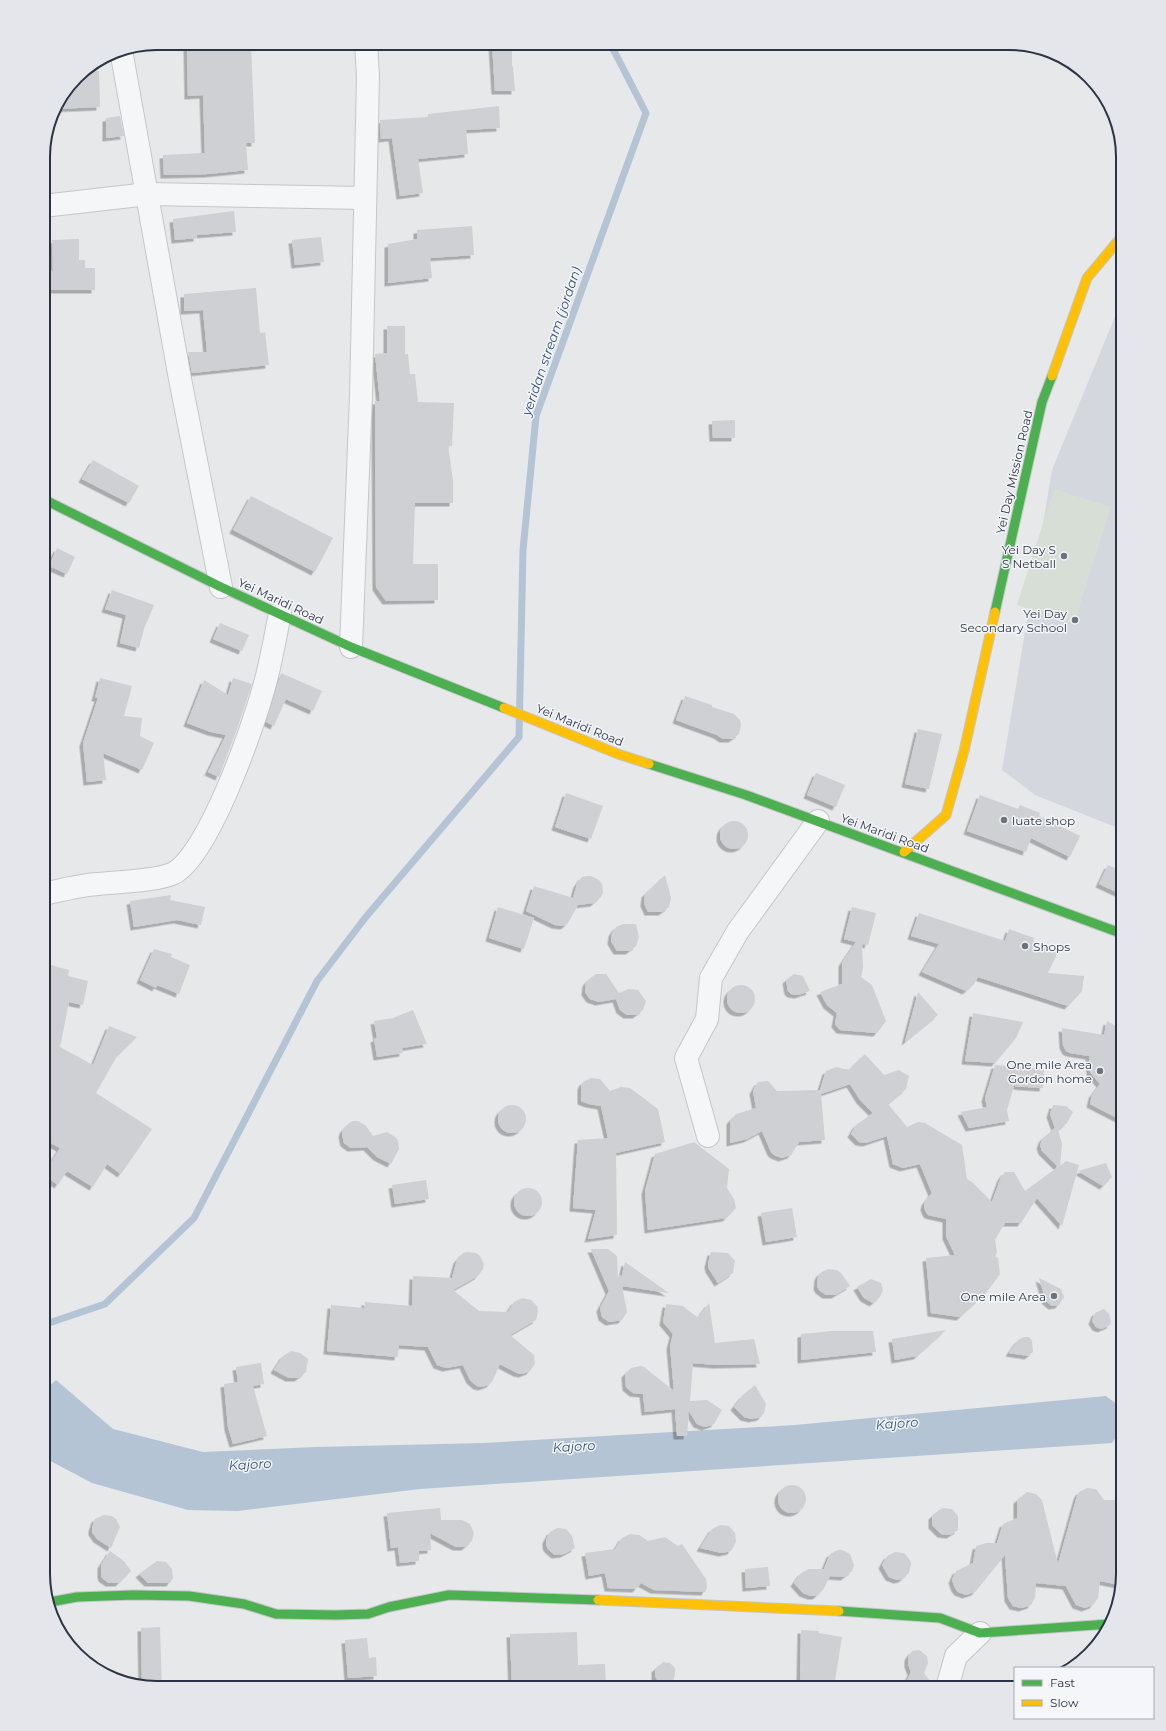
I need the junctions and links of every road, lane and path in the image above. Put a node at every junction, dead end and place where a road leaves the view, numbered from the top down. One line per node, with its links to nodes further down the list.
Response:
1 (366, 50): 4 (street)
2 (122, 56): 3 (street)
3 (148, 194): 4 (street); 5 (street); 8 (street)
4 (365, 198): 10 (street)
5 (50, 205)
6 (1116, 244): 12 (street, Yei Day Mission Road)
7 (50, 502): 8 (street, Yei Maridi Road)
8 (222, 587): 9 (street, Yei Maridi Road)
9 (280, 613): 10 (street, Yei Maridi Road); 13 (street)
10 (351, 647): 11 (street, Yei Maridi Road)
11 (818, 821): 12 (street, Yei Maridi Road); 15 (street)
12 (904, 852): 14 (street, Yei Maridi Road)
13 (50, 893)
14 (1116, 931)
15 (708, 1136)
16 (54, 1601): 18 (street)
17 (1104, 1624): 18 (street)
18 (980, 1633): 19 (street)
19 (949, 1681)

